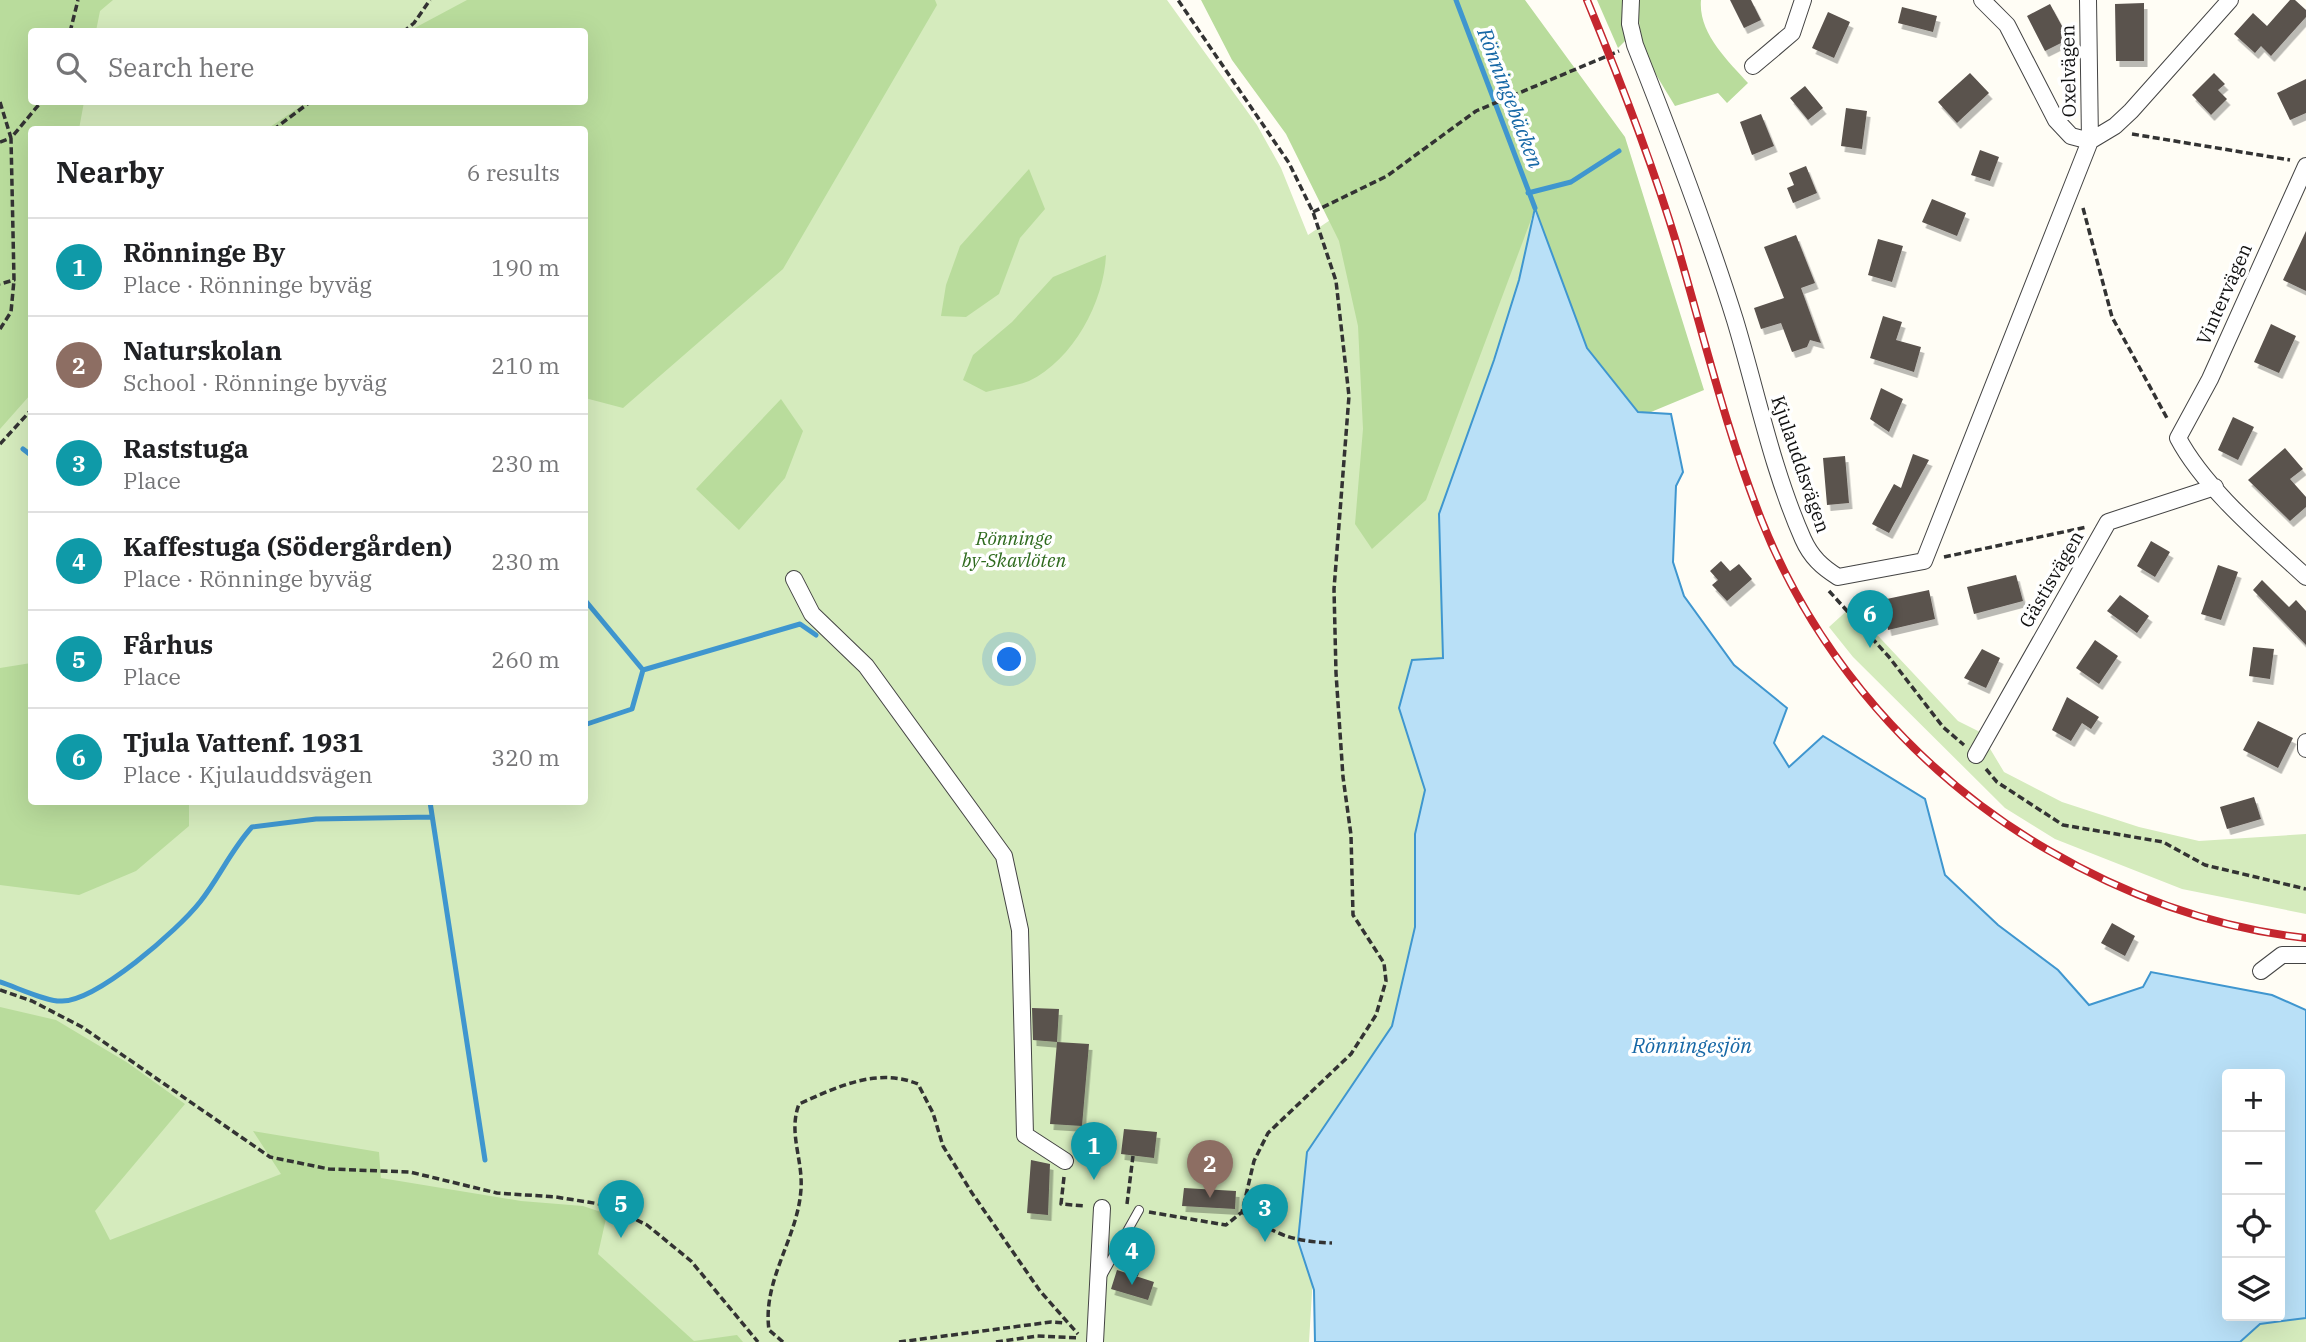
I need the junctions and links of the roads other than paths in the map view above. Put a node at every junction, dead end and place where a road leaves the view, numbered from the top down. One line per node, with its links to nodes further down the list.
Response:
1 (1631, 0): 7 (street, Kjulauddsvägen)
2 (1802, 0): 6 (street)
3 (1982, 0): 7 (street)
4 (2088, 0): 7 (street, Oxelvägen)
5 (2230, 0): 7 (street)
6 (1752, 66)
7 (2090, 141)
8 (2306, 166): 9 (street, Vintervägen)
9 (2215, 487): 10 (street); 14 (street, Gästisvägen)
10 (2306, 578)
11 (794, 579): 17 (street)
12 (2306, 742): 13 (street)
13 (2306, 749)
14 (1976, 755)
15 (2306, 956): 16 (street)
16 (2261, 971)
17 (1065, 1161)
18 (1102, 1208): 20 (street)
19 (1139, 1210): 20 (lane)
20 (1099, 1282): 21 (street)
21 (1095, 1342)

